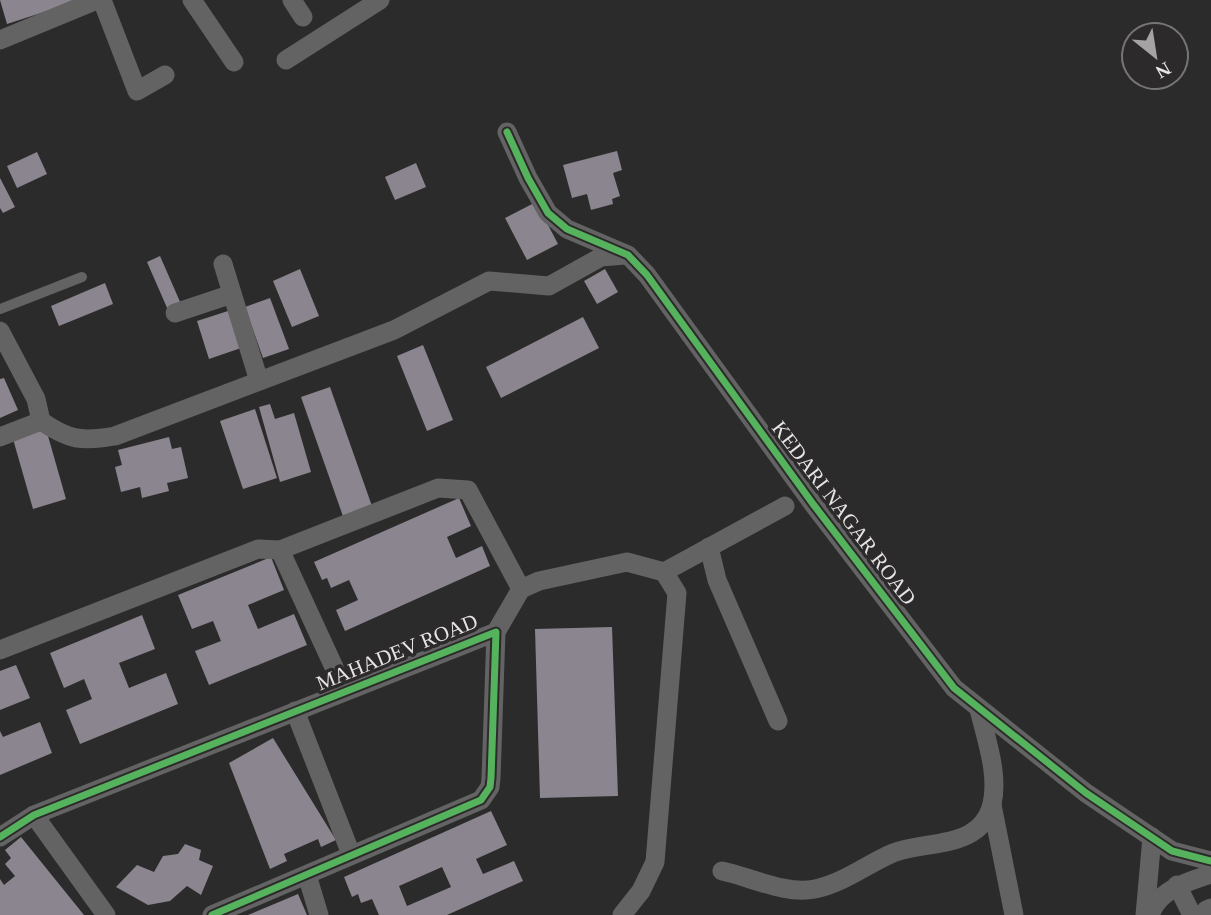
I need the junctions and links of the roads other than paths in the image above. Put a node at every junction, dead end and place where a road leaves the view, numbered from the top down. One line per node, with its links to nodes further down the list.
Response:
1 (100, 0): 6 (street); 9 (street)
2 (192, 0): 8 (street)
3 (292, 0): 5 (street)
4 (380, 0): 7 (street)
5 (303, 17)
6 (0, 40)
7 (286, 60)
8 (234, 62)
9 (165, 75)
10 (507, 132): 11 (street, KEDARI NAGAR ROAD)
11 (628, 255): 18 (street); 29 (street, KEDARI NAGAR ROAD)
12 (223, 264): 14 (street)
13 (82, 277): 15 (lane)
14 (232, 294): 16 (street); 18 (street)
15 (0, 309)
16 (175, 313)
17 (0, 331): 19 (street)
18 (259, 381): 19 (street)
19 (41, 421): 20 (street)
20 (0, 437)
21 (785, 506): 22 (street)
22 (709, 547): 24 (street); 31 (street)
23 (280, 550): 25 (street); 27 (street); 28 (street)
24 (664, 572): 25 (street); 46 (street)
25 (521, 589): 26 (street)
26 (496, 632): 28 (street, MAHADEV ROAD); 36 (street, MAHADEV ROAD)
27 (0, 650)
28 (345, 691): 30 (street, MAHADEV ROAD)
29 (979, 709): 32 (street); 35 (street, KEDARI NAGAR ROAD)
30 (295, 711): 33 (street, MAHADEV ROAD); 36 (street)
31 (778, 721)
32 (992, 805): 38 (street); 47 (street)
33 (34, 816): 34 (street, MAHADEV ROAD); 43 (street)
34 (0, 836)
35 (1152, 838): 37 (street, KEDARI NAGAR ROAD); 48 (street)
36 (351, 854): 40 (street, MAHADEV ROAD)
37 (1211, 861)
38 (722, 871)
39 (1211, 874): 41 (street)
40 (307, 875): 44 (street, MAHADEV ROAD); 45 (street)
41 (1177, 885): 42 (street); 48 (street)
42 (1203, 911)
43 (106, 915)
44 (212, 915)
45 (319, 915)
46 (622, 915)
47 (1014, 915)
48 (1147, 915)

